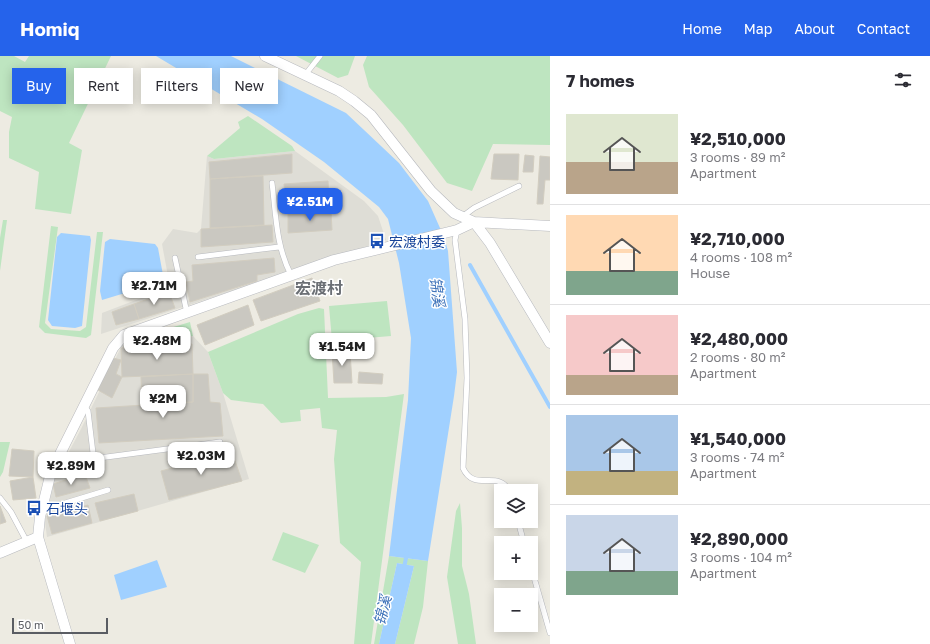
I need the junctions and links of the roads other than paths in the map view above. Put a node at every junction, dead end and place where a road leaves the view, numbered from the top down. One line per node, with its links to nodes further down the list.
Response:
1 (265, 56): 3 (street)
2 (320, 56): 3 (lane)
3 (305, 75): 6 (street)
4 (272, 183): 10 (lane)
5 (519, 186): 6 (lane)
6 (462, 217): 7 (street)
7 (474, 222): 8 (street); 9 (street); 15 (street)
8 (550, 226)
9 (457, 230): 13 (street); 18 (lane)
10 (279, 247): 11 (lane); 13 (lane)
11 (198, 257)
12 (175, 258): 14 (lane)
13 (291, 275): 14 (street)
14 (186, 313): 16 (street)
15 (550, 343)
16 (84, 406): 17 (lane); 21 (street)
17 (220, 442)
18 (505, 484)
19 (108, 490): 21 (lane)
20 (0, 498): 23 (lane)
21 (42, 506): 22 (street)
22 (38, 537): 23 (street); 27 (street)
23 (27, 542): 24 (street)
24 (0, 553)
25 (535, 580): 26 (lane)
26 (550, 633)
27 (70, 644)

